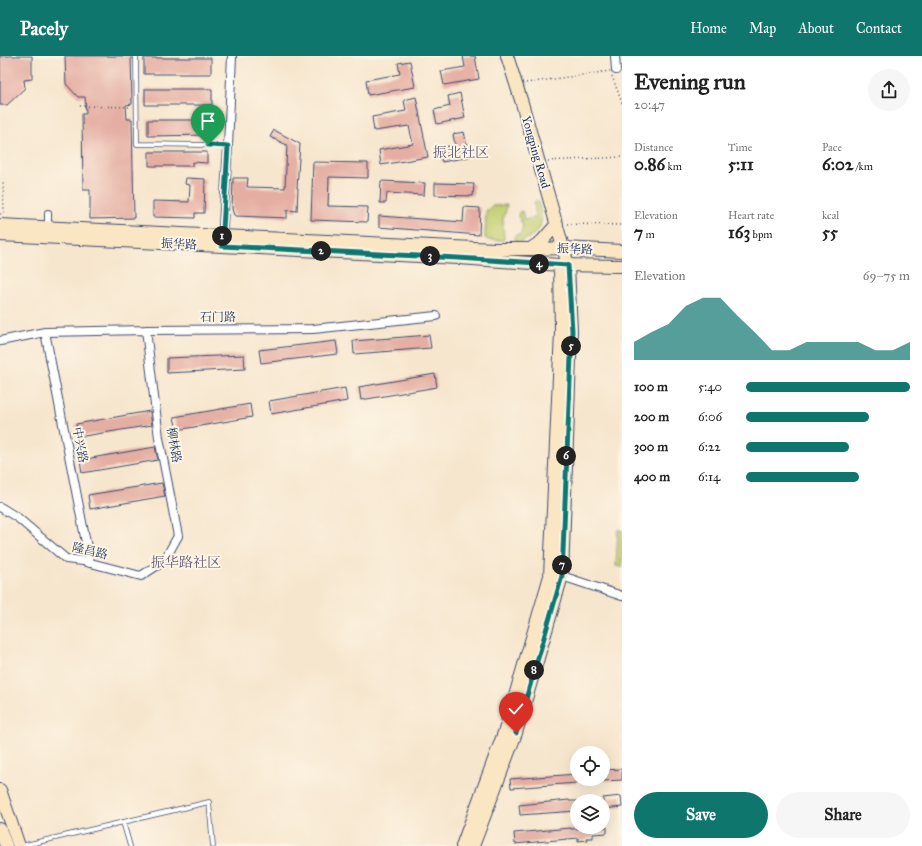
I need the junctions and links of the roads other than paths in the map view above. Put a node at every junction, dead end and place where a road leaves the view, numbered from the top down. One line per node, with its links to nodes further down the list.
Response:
1 (136, 56): 6 (lane)
2 (232, 56): 12 (street)
3 (507, 56): 8 (main road, Yongping Road)
4 (615, 56): 5 (street)
5 (616, 70)
6 (208, 145)
7 (48, 213): 10 (street)
8 (557, 224): 13 (main road, Yongping Road); 14 (main road)
9 (0, 225): 10 (main road, 振华路)
10 (48, 227): 12 (main road, 振华路)
11 (0, 235): 12 (main road, 振华路)
12 (222, 241): 14 (main road, 振华路); 16 (main road, 振华路)
13 (564, 248): 14 (main road, 振华路); 15 (main road, 振华路); 16 (main road, Yongping Road)
14 (530, 249)
15 (622, 251)
16 (564, 265): 17 (main road, 振华路); 25 (main road, Yongping Road)
17 (622, 266)
18 (436, 316): 19 (street, 石门路)
19 (146, 330): 20 (street, 石门路); 23 (street, 柳林路)
20 (45, 332): 21 (street, 石门路); 24 (street, 中兴路)
21 (0, 341)
22 (0, 507): 24 (street, 隆昌路)
23 (164, 561): 24 (street, 隆昌路)
24 (90, 563)
25 (556, 576): 26 (street); 36 (main road, Yongping Road); 37 (main road, Yongping Road)
26 (622, 596)
27 (0, 790): 29 (main road)
28 (123, 822): 31 (lane); 34 (lane); 35 (lane)
29 (14, 829): 30 (lane); 33 (main road)
30 (0, 831): 32 (main road)
31 (40, 844): 33 (lane)
32 (6, 846)
33 (20, 846)
34 (130, 846)
35 (213, 846)
36 (462, 846)
37 (473, 846)

